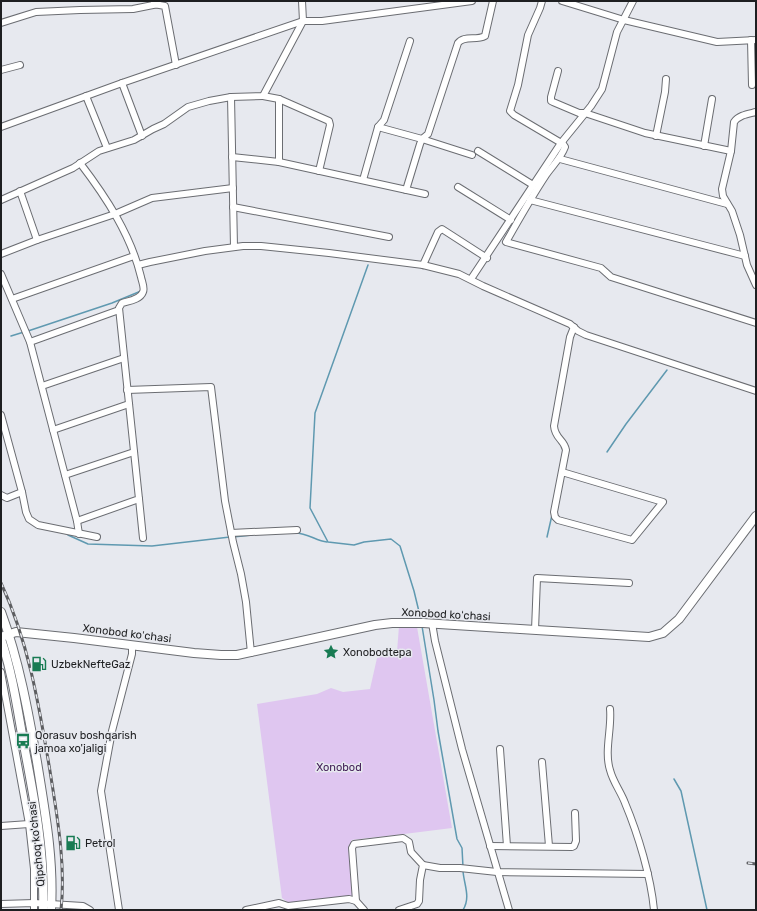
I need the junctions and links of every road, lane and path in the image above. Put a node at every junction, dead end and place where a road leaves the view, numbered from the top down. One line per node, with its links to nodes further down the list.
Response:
1 (302, 1): 10 (street)
2 (472, 1): 8 (street)
3 (493, 1): 32 (street)
4 (542, 1): 33 (street)
5 (562, 1): 9 (street)
6 (633, 1): 9 (street)
7 (156, 3): 11 (street); 15 (street)
8 (418, 4): 10 (street)
9 (624, 20): 12 (street); 27 (street)
10 (303, 21): 15 (street); 22 (street)
11 (1, 23)
12 (753, 40): 20 (street)
13 (410, 41): 29 (street)
14 (20, 65): 16 (street)
15 (176, 65): 19 (street)
16 (1, 70)
17 (558, 71): 27 (street)
18 (666, 79): 31 (street)
19 (122, 83): 21 (street); 30 (street)
20 (752, 85)
21 (86, 96): 28 (street); 35 (street)
22 (263, 96): 23 (street); 24 (street)
23 (231, 97): 30 (street); 39 (street)
24 (279, 99): 42 (street); 43 (street)
25 (712, 99): 34 (street)
26 (756, 112): 37 (street)
27 (585, 113): 31 (street); 33 (street)
28 (1, 127)
29 (378, 127): 32 (street); 44 (street)
30 (142, 136): 35 (street)
31 (656, 136): 34 (street)
32 (422, 139): 38 (street); 48 (street)
33 (561, 143): 40 (street); 45 (street)
34 (704, 146): 37 (street)
35 (107, 148): 41 (street)
36 (478, 151): 45 (street)
37 (731, 151): 53 (street)
38 (472, 155)
39 (232, 158): 42 (street); 47 (street)
40 (560, 159): 52 (street); 53 (street)
41 (80, 162): 49 (street); 55 (street)
42 (278, 162): 43 (street)
43 (319, 171): 44 (street)
44 (363, 180): 48 (street)
45 (534, 185): 56 (street)
46 (458, 187): 56 (street)
47 (233, 188): 54 (street); 55 (street)
48 (406, 190): 50 (street)
49 (20, 192): 51 (street); 59 (street)
50 (425, 194)
51 (1, 200)
52 (530, 200): 60 (street); 64 (street)
53 (727, 204): 64 (street)
54 (233, 207): 57 (street); 61 (street)
55 (115, 214): 59 (street); 63 (street)
56 (511, 220): 58 (street)
57 (389, 237)
58 (498, 239): 60 (street); 65 (street)
59 (37, 240): 62 (street)
60 (506, 242): 73 (street)
61 (234, 247): 66 (street); 67 (street)
62 (1, 254)
63 (134, 256): 67 (street); 71 (street)
64 (745, 256): 70 (street)
65 (487, 258): 66 (street); 69 (street)
66 (424, 265): 69 (street)
67 (138, 266): 72 (street)
68 (1, 274): 71 (street)
69 (471, 279): 74 (street)
70 (756, 285)
71 (12, 300): 75 (street)
72 (119, 310): 75 (street); 76 (street)
73 (756, 323)
74 (574, 327): 78 (street); 84 (street)
75 (30, 342): 77 (street)
76 (124, 358): 77 (street); 79 (street)
77 (42, 386): 82 (street)
78 (756, 389)
79 (127, 390): 80 (street); 92 (street)
80 (129, 404): 82 (street); 83 (street)
81 (1, 415): 86 (street)
82 (54, 430): 85 (street)
83 (134, 452): 85 (street); 88 (street)
84 (562, 472): 84 (street)
85 (66, 475): 90 (street)
86 (22, 492): 87 (street); 93 (street)
87 (1, 495)
88 (139, 499): 90 (street); 95 (street)
89 (756, 516): 99 (main road, Xonobod koʻchasi)
90 (78, 521): 93 (street)
91 (297, 530): 92 (street)
92 (231, 533): 102 (street)
93 (79, 534): 94 (street)
94 (97, 537)
95 (143, 538)
96 (629, 583): 99 (street)
97 (1, 612): 100 (main road, Qipchoq ko'chasi)
98 (432, 623): 99 (main road, Xonobod koʻchasi); 102 (main road, Xonobod koʻchasi); 110 (street)
99 (535, 630)
100 (4, 637): 101 (main road, Xonobod koʻchasi); 118 (main road, Qipchoq ko'chasi); 119 (main road, Qipchoq ko'chasi)
101 (132, 645): 102 (main road, Xonobod koʻchasi); 122 (street)
102 (251, 654)
103 (1, 672): 108 (street)
104 (610, 709): 115 (street)
105 (500, 749): 111 (street)
106 (542, 762): 112 (street)
107 (575, 813): 112 (street)
108 (29, 824): 109 (street); 118 (street)
109 (1, 826)
110 (490, 846): 111 (street); 114 (street)
111 (508, 846): 112 (street)
112 (549, 846)
113 (423, 865): 114 (street); 116 (street); 125 (street)
114 (497, 872): 115 (street); 126 (street)
115 (648, 874): 127 (street)
116 (356, 901): 123 (street); 124 (street)
117 (1, 904): 118 (street)
118 (40, 906): 119 (street); 120 (street)
119 (51, 908): 121 (street)
120 (34, 910)
121 (90, 910)
122 (119, 910)
123 (246, 910)
124 (364, 910)
125 (399, 910)
126 (509, 910)
127 (654, 910)

